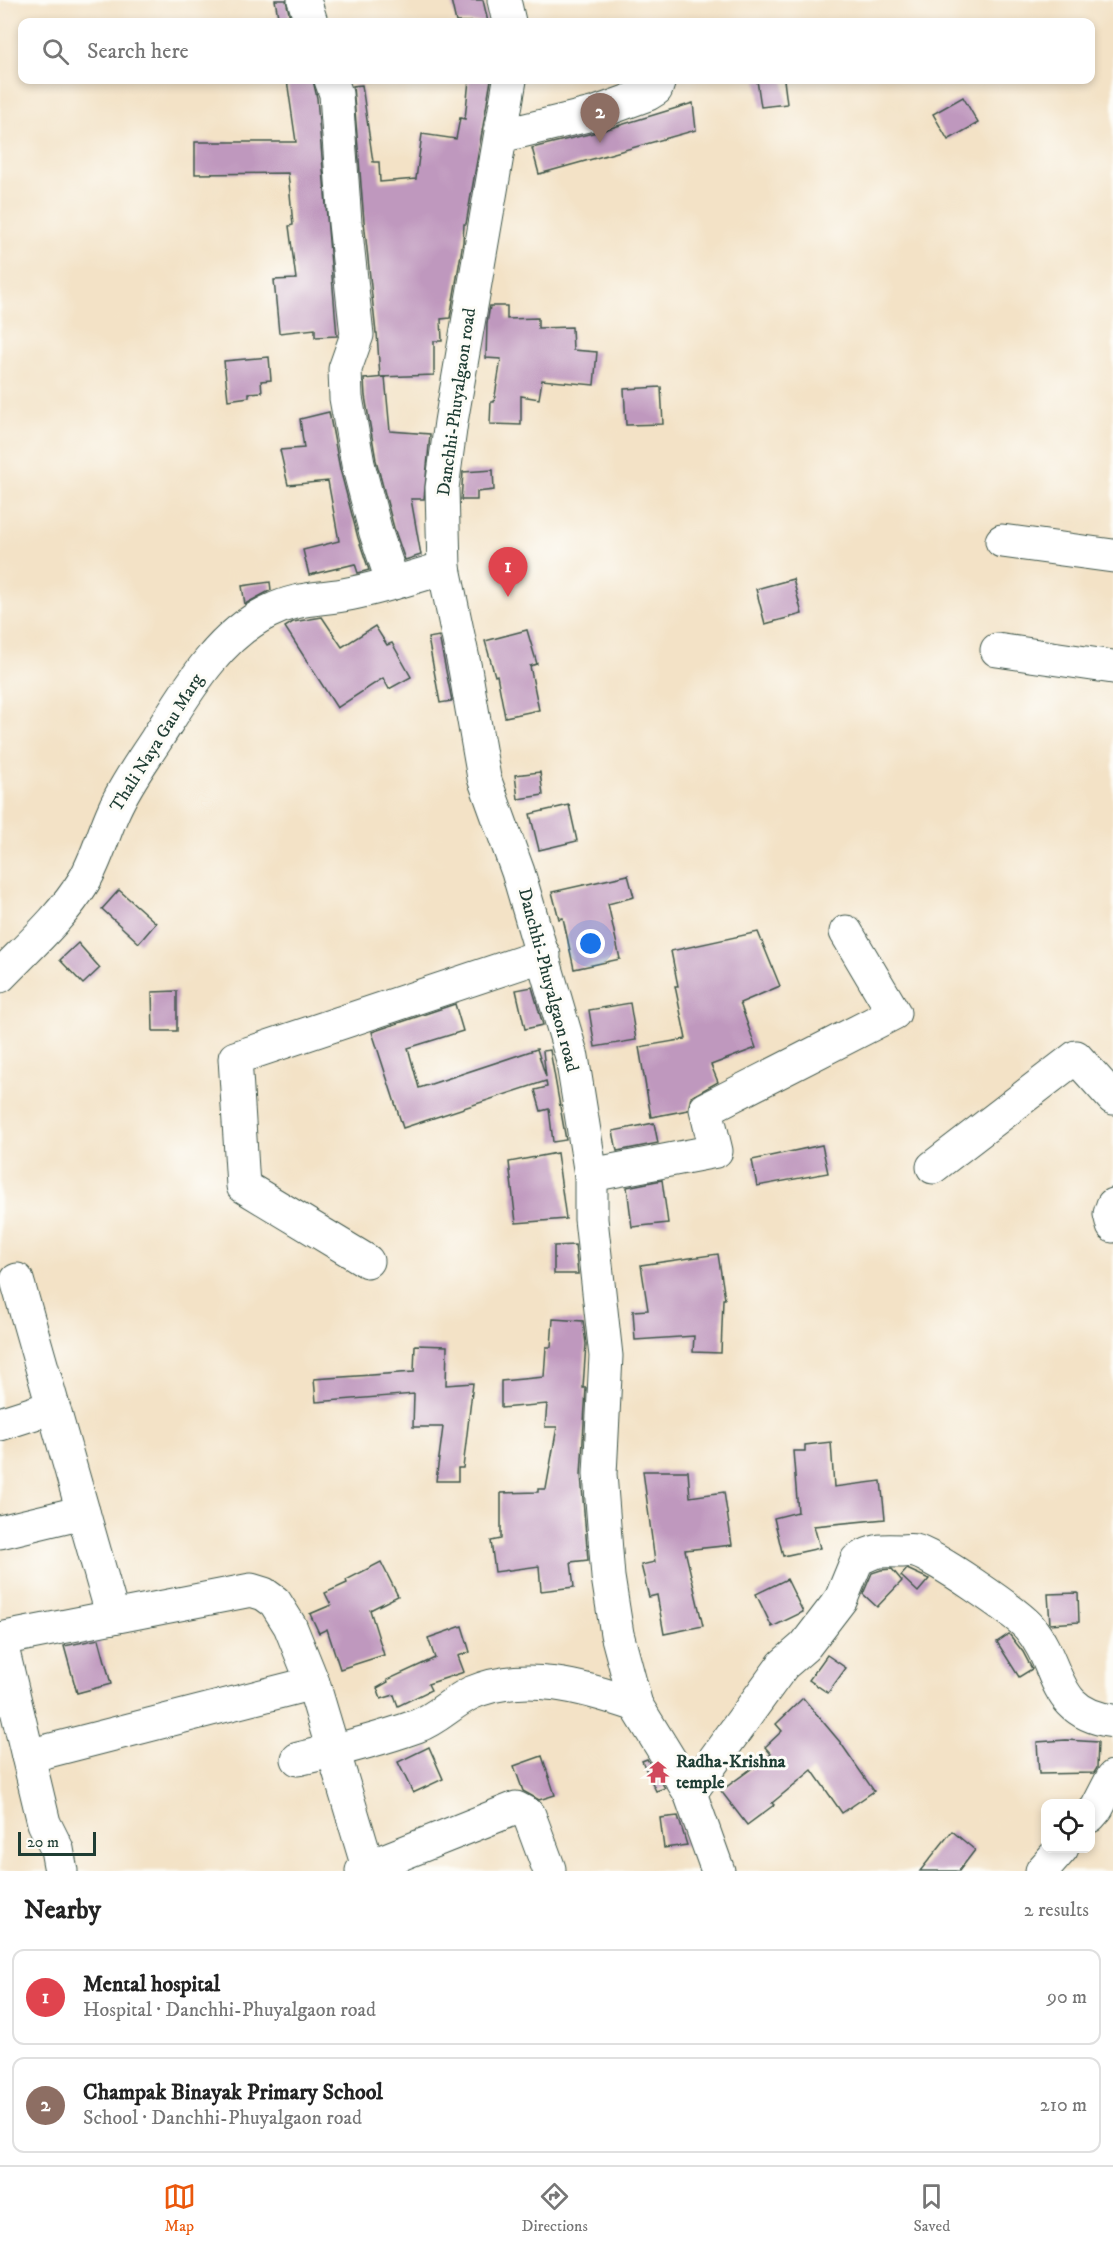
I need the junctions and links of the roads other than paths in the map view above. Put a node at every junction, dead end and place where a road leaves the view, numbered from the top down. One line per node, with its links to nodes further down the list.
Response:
1 (304, 0): 3 (street)
2 (504, 0): 4 (street)
3 (310, 18)
4 (508, 18)
5 (332, 84): 12 (street)
6 (509, 84): 8 (street, Danchhi-Phuyalgaon road)
7 (658, 84): 8 (street)
8 (501, 136): 11 (street, Danchhi-Phuyalgaon road)
9 (1002, 541): 10 (street)
10 (1113, 556)
11 (444, 568): 12 (street, Thali Naya Gau Marg); 16 (street, Danchhi-Phuyalgaon road)
12 (393, 583): 17 (street, Thali Naya Gau Marg)
13 (997, 650): 14 (street)
14 (1113, 667)
15 (846, 932): 20 (street)
16 (544, 955): 20 (street, Danchhi-Phuyalgaon road); 23 (street)
17 (0, 976)
18 (1113, 1098): 19 (street)
19 (933, 1167)
20 (591, 1175): 32 (street, Danchhi-Phuyalgaon road)
21 (1113, 1205): 22 (street)
22 (1113, 1226)
23 (367, 1261)
24 (17, 1280): 25 (street)
25 (53, 1407): 26 (street); 27 (street)
26 (0, 1424)
27 (83, 1512): 28 (street); 29 (street)
28 (0, 1532)
29 (112, 1617): 30 (street); 31 (street)
30 (0, 1639): 35 (street)
31 (313, 1683): 34 (street); 35 (street)
32 (636, 1705): 34 (street); 38 (street, Danchhi-Phuyalgaon road)
33 (1113, 1721): 38 (street)
34 (333, 1751): 36 (street); 41 (street)
35 (28, 1756): 43 (street)
36 (298, 1759)
37 (1113, 1777): 39 (street)
38 (690, 1793): 44 (street, Danchhi-Phuyalgaon road)
39 (1095, 1808)
40 (1058, 1853): 45 (street)
41 (365, 1869): 42 (street)
42 (549, 1869)
43 (61, 1871)
44 (718, 1871)
45 (1042, 1871)

